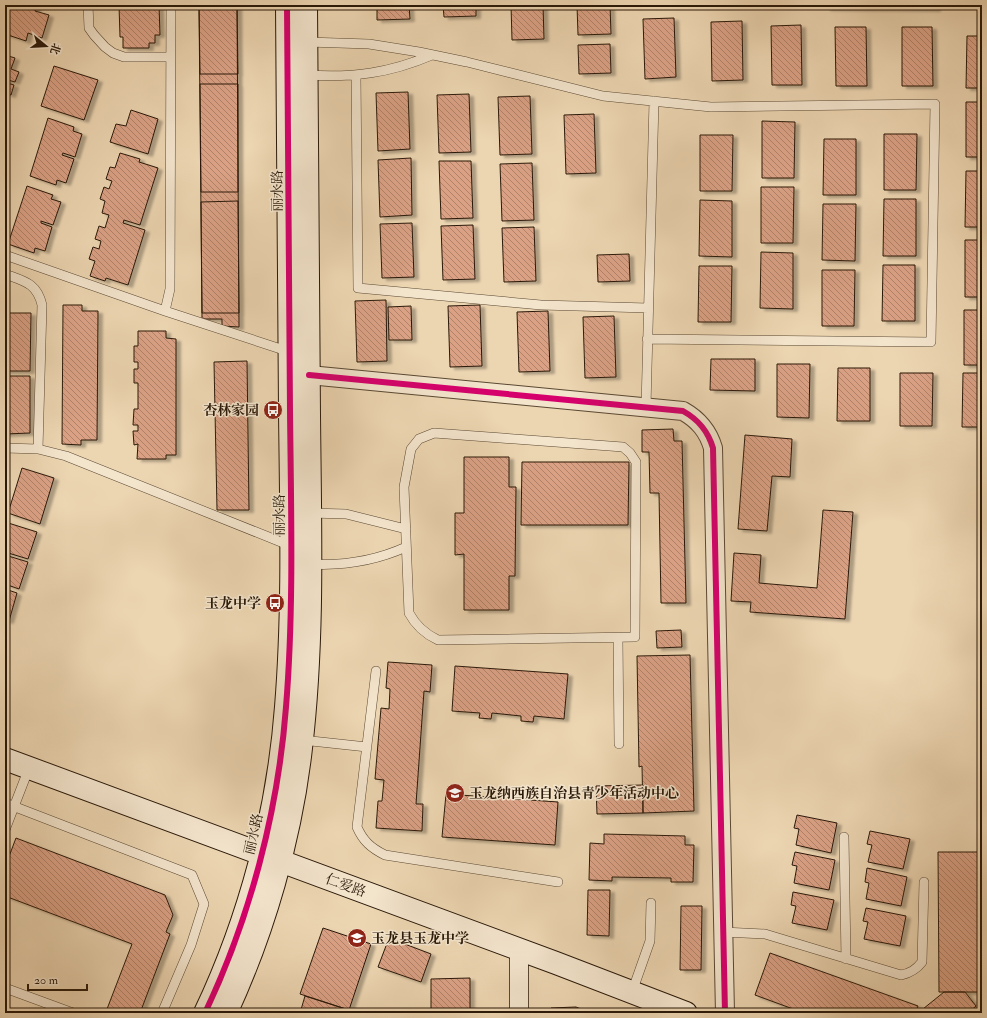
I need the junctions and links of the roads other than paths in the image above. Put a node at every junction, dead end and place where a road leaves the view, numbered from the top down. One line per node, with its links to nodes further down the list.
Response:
1 (88, 5): 7 (lane)
2 (171, 5): 7 (lane)
3 (287, 5): 16 (street, 丽水路)
4 (306, 5): 5 (street, 丽水路)
5 (306, 42): 6 (lane); 8 (street, 丽水路)
6 (432, 54): 9 (lane); 10 (lane)
7 (171, 57): 14 (lane)
8 (307, 75): 9 (lane); 17 (street, 丽水路)
9 (356, 76): 13 (lane)
10 (654, 102): 13 (lane); 15 (lane)
11 (5, 255): 14 (lane)
12 (5, 274): 20 (lane)
13 (648, 308): 15 (lane)
14 (165, 311): 16 (lane)
15 (647, 339): 18 (lane)
16 (290, 352): 23 (street, 丽水路)
17 (309, 375): 18 (street); 21 (street, 丽水路)
18 (646, 407): 40 (street)
19 (5, 448): 20 (lane)
20 (38, 449): 23 (lane)
21 (310, 513): 22 (lane); 25 (street, 丽水路)
22 (406, 529): 24 (lane); 26 (lane)
23 (291, 546): 36 (street, 丽水路)
24 (406, 547): 25 (lane); 26 (lane)
25 (310, 564): 28 (street, 丽水路)
26 (618, 638): 29 (lane)
27 (376, 671): 30 (lane)
28 (302, 740): 30 (lane); 36 (street, 丽水路)
29 (619, 744)
30 (367, 748): 37 (lane)
31 (5, 759): 32 (street, 仁爱路)
32 (29, 768): 33 (lane); 36 (street, 仁爱路)
33 (9, 805): 34 (lane); 47 (lane)
34 (5, 830)
35 (844, 838): 42 (lane)
36 (270, 857): 41 (street, 仁爱路); 48 (street, 丽水路); 49 (street, 丽水路)
37 (558, 882)
38 (924, 882): 42 (lane)
39 (651, 903): 44 (lane)
40 (723, 932): 42 (lane); 52 (street)
41 (519, 950): 44 (street, 仁爱路); 50 (street)
42 (846, 959)
43 (5, 988): 45 (lane)
44 (632, 992): 51 (street, 仁爱路)
45 (52, 1010): 46 (lane)
46 (73, 1013)
47 (162, 1013)
48 (205, 1013)
49 (226, 1013)
50 (519, 1013)
51 (686, 1013)
52 (725, 1013)

